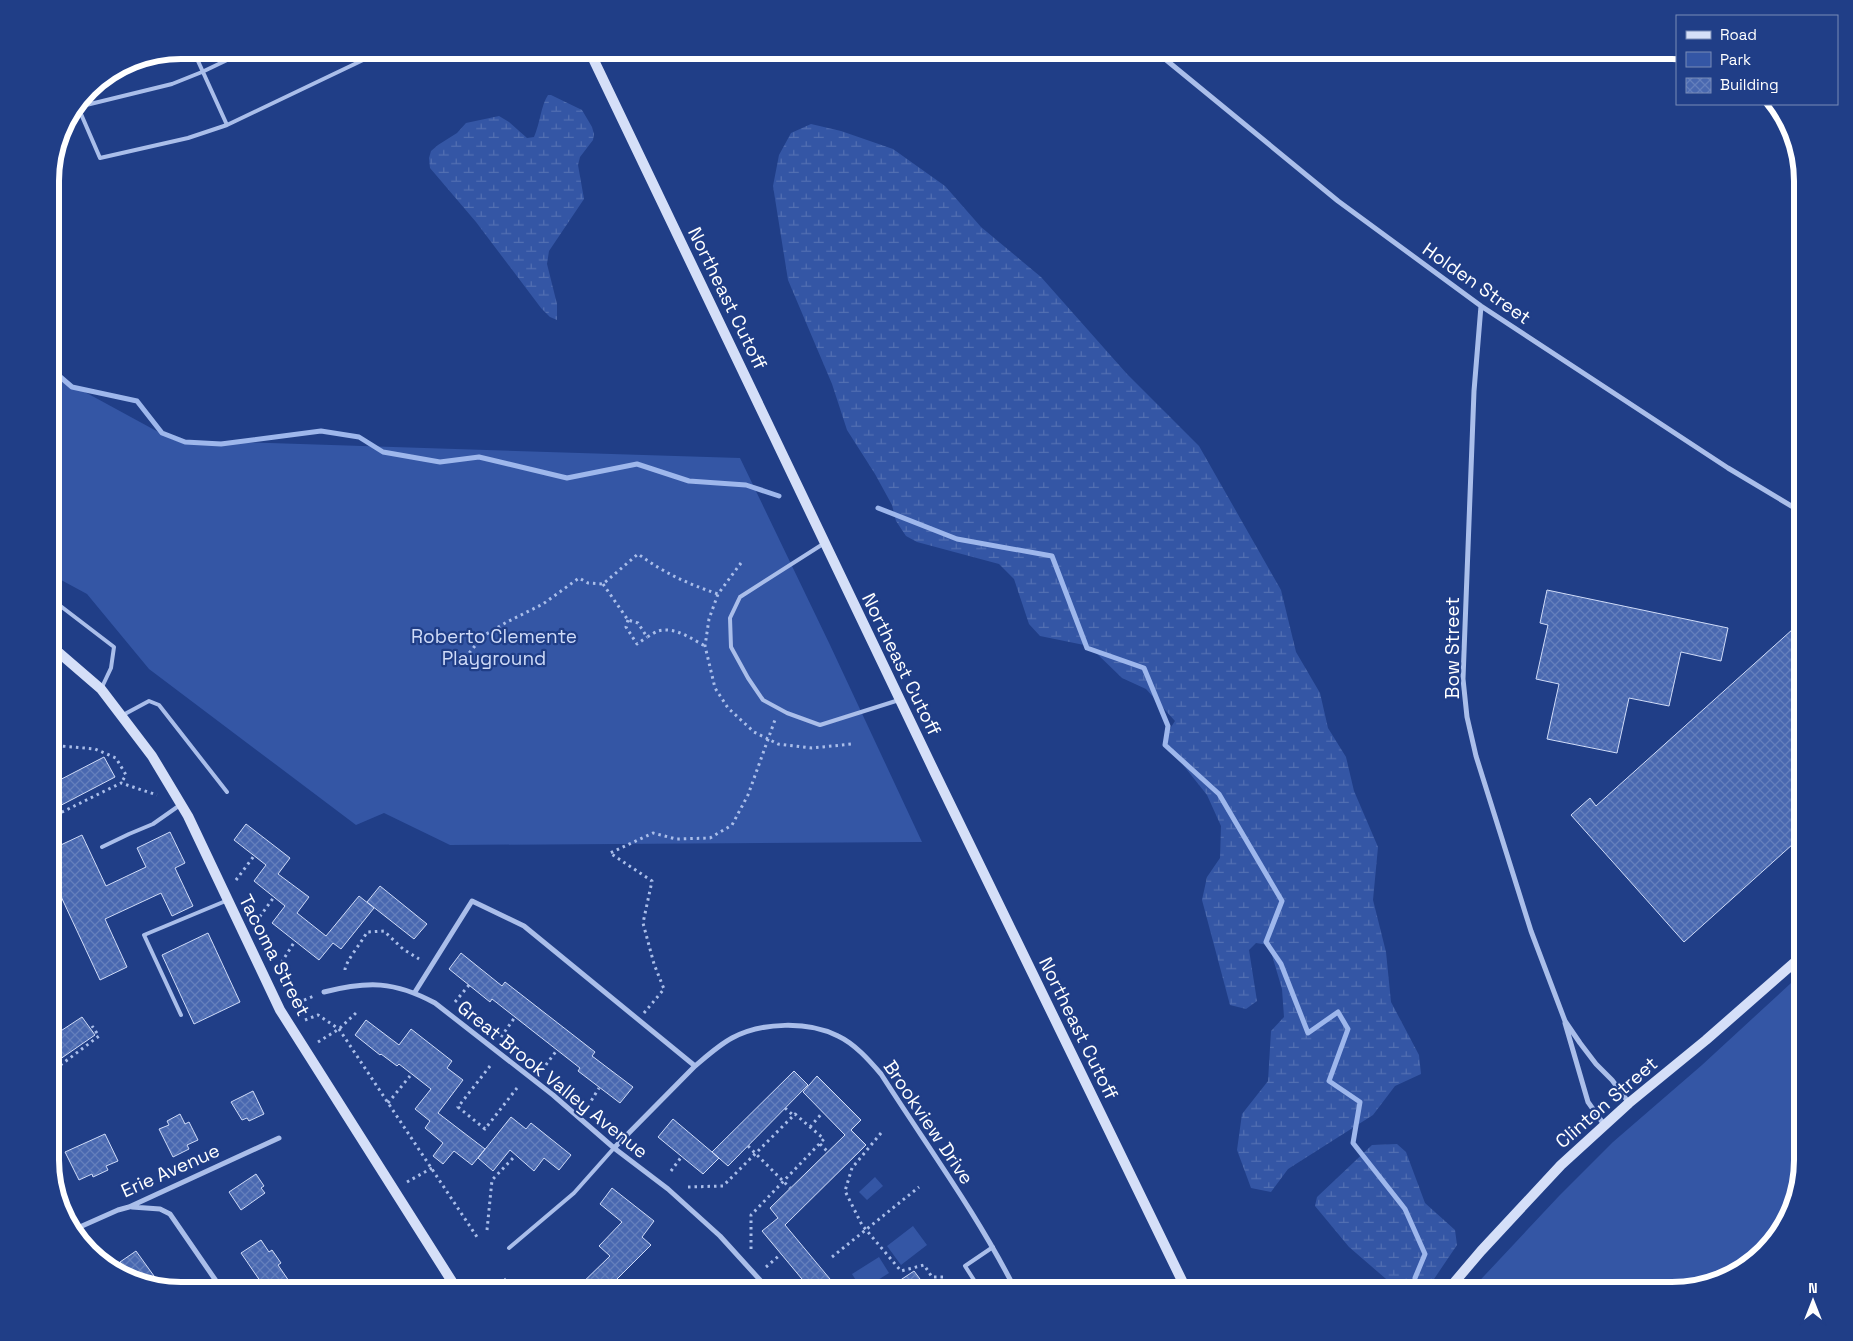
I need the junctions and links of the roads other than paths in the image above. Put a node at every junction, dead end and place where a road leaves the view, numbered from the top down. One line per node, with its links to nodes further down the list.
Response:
1 (197, 59): 6 (lane)
2 (229, 59): 6 (lane)
3 (365, 59): 9 (lane)
4 (593, 59): 12 (main road, Northeast Cutoff)
5 (1165, 59): 10 (street, Holden Street)
6 (202, 72): 7 (lane); 9 (lane)
7 (86, 105)
8 (80, 112): 9 (lane)
9 (227, 125)
10 (1481, 306): 11 (street, Holden Street); 25 (street, Bow Street)
11 (1794, 508)
12 (825, 542): 16 (main road, Northeast Cutoff); 16 (lane)
13 (59, 605): 15 (lane)
14 (59, 653): 15 (main road, Tacoma Street)
15 (101, 690): 17 (main road, Tacoma Street)
16 (900, 700): 41 (main road, Northeast Cutoff)
17 (121, 716): 18 (lane); 19 (main road, Tacoma Street)
18 (227, 792)
19 (182, 804): 20 (lane); 21 (main road, Tacoma Street)
20 (102, 847)
21 (228, 900): 26 (lane); 37 (main road, Tacoma Street)
22 (1794, 963): 28 (main road, Clinton Street)
23 (324, 992): 24 (street, Great Brook Valley Avenue)
24 (415, 992): 27 (street); 31 (street, Great Brook Valley Avenue)
25 (1560, 1006): 28 (street, Bow Street); 29 (street, Bow Street)
26 (181, 1015)
27 (695, 1066): 31 (street, Brookview Drive); 34 (street, Brookview Drive)
28 (1629, 1103): 29 (main road, Clinton Street)
29 (1605, 1126): 42 (main road, Clinton Street)
30 (278, 1138): 32 (street, Erie Avenue)
31 (614, 1148): 35 (lane); 38 (street, Great Brook Valley Avenue)
32 (129, 1207): 33 (street, Erie Avenue); 36 (street)
33 (79, 1227)
34 (992, 1246): 39 (lane); 40 (street, Brookview Drive)
35 (509, 1248)
36 (217, 1282)
37 (452, 1282)
38 (762, 1282)
39 (975, 1282)
40 (1011, 1282)
41 (1183, 1282)
42 (1455, 1282)

